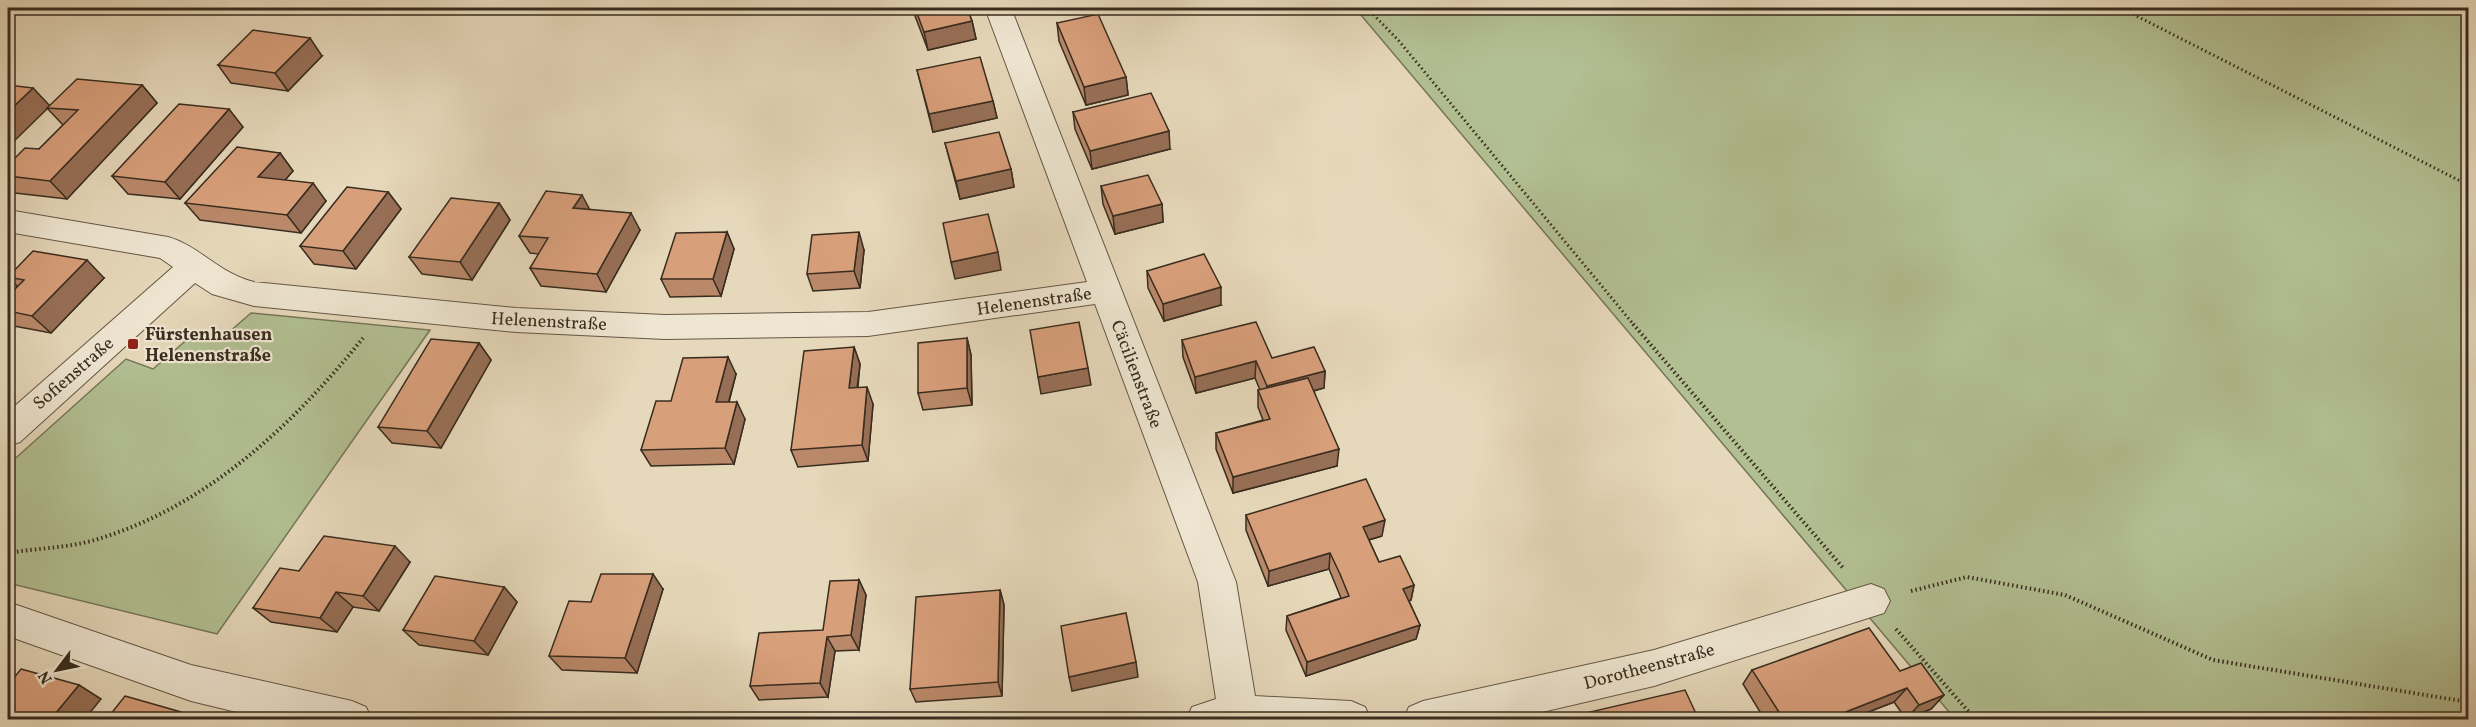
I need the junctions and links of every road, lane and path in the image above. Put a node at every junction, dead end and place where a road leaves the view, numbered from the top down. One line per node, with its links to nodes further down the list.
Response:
1 (998, 8): 7 (street, Cäcilienstraße)
2 (1367, 8): 11 (path)
3 (2121, 8): 4 (path)
4 (2469, 185)
5 (8, 221): 6 (street, Helenenstraße)
6 (193, 267): 8 (street, Helenenstraße); 9 (street, Sofienstraße)
7 (1105, 291): 8 (street, Helenenstraße); 14 (street, Cäcilienstraße)
8 (385, 309): 10 (path)
9 (8, 432)
10 (8, 553)
11 (1871, 601): 13 (path); 17 (street, Dorotheenstraße); 18 (path)
12 (8, 619): 15 (street)
13 (2469, 702)
14 (1222, 717): 16 (street)
15 (352, 720)
16 (1351, 720)
17 (1423, 720)
18 (1976, 720)

